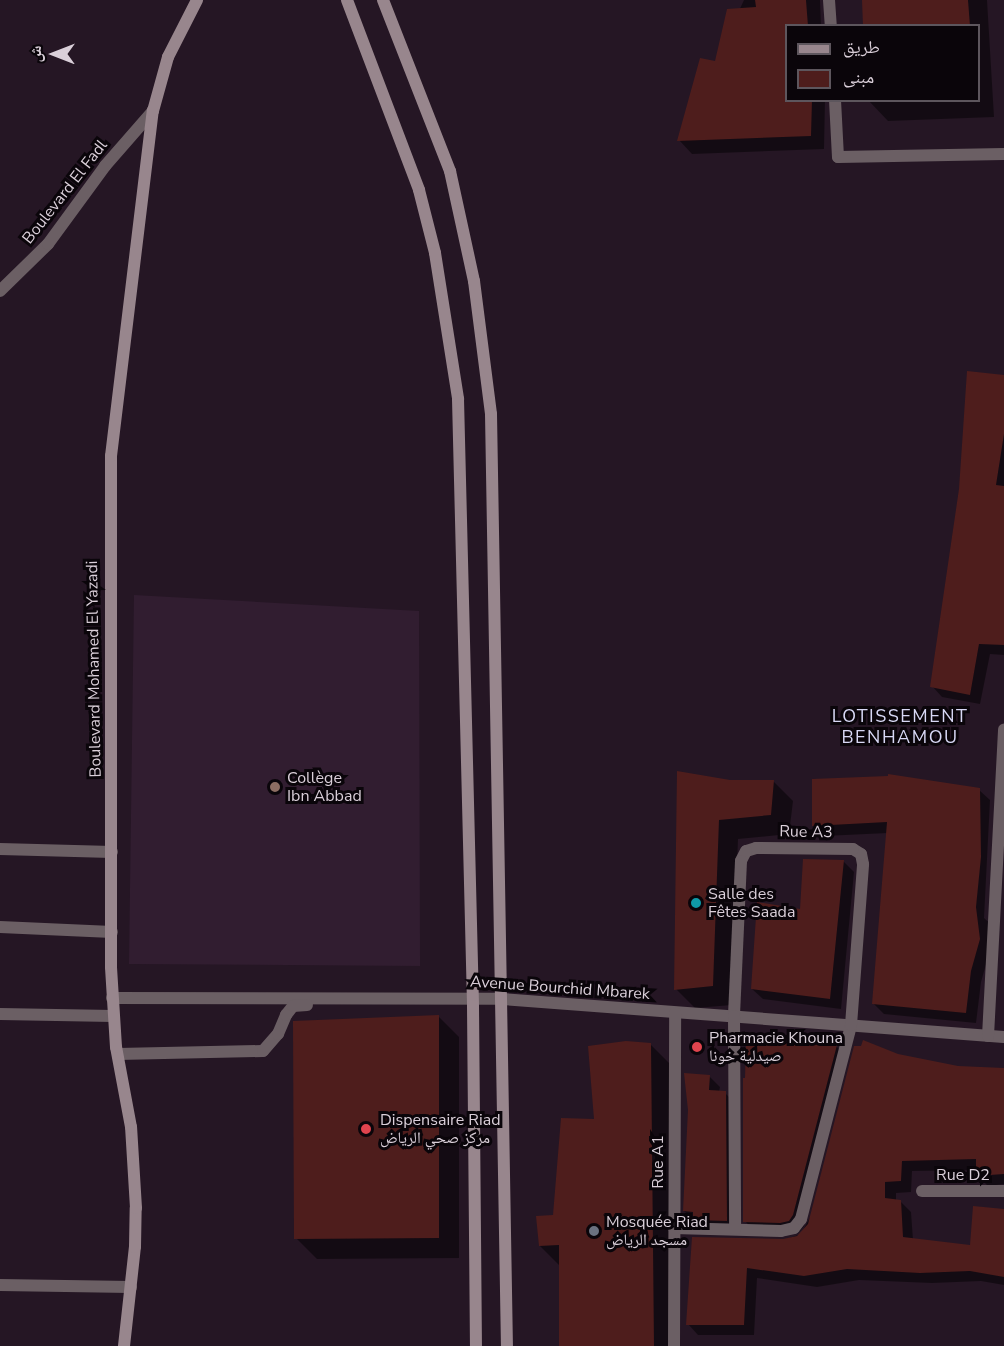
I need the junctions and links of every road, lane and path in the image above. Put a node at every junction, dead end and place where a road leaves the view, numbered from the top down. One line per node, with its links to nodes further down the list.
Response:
1 (197, 0): 7 (main road, Boulevard Mohamed El Yazadi)
2 (347, 0): 17 (main road)
3 (382, 0): 16 (main road)
4 (829, 0): 5 (street)
5 (831, 24)
6 (835, 102): 8 (street)
7 (153, 111): 9 (street, Boulevard El Fadl); 12 (main road, Boulevard Mohamed El Yazadi)
8 (1004, 154)
9 (0, 291)
10 (1004, 729): 23 (street)
11 (0, 849): 12 (street)
12 (112, 852): 14 (main road, Boulevard Mohamed El Yazadi)
13 (0, 927): 14 (street)
14 (112, 932): 15 (main road, Boulevard Mohamed El Yazadi)
15 (112, 998): 17 (street, Avenue Bourchid Mbarek); 20 (main road, Boulevard Mohamed El Yazadi)
16 (502, 999): 17 (street, Avenue Bourchid Mbarek); 18 (street, Avenue Bourchid Mbarek); 34 (main road)
17 (473, 1002): 25 (street); 33 (main road)
18 (675, 1013): 21 (street, Avenue Bourchid Mbarek); 28 (street, Rue A1)
19 (0, 1014): 20 (street)
20 (113, 1016): 25 (main road, Boulevard Mohamed El Yazadi)
21 (734, 1016): 22 (street, Avenue Bourchid Mbarek); 22 (street, Rue A3); 29 (street, Rue A3)
22 (851, 1025): 23 (street, Avenue Bourchid Mbarek); 29 (street, Rue A3)
23 (988, 1036): 24 (street, Avenue Bourchid Mbarek)
24 (1004, 1037)
25 (118, 1054): 31 (main road, Boulevard Mohamed El Yazadi)
26 (922, 1191): 27 (street, Rue D2)
27 (1004, 1191)
28 (674, 1228): 29 (street); 35 (street, Rue A1)
29 (735, 1229)
30 (0, 1285): 31 (street)
31 (131, 1287): 32 (main road, Boulevard Mohamed El Yazadi)
32 (124, 1346)
33 (476, 1346)
34 (507, 1346)
35 (674, 1346)

